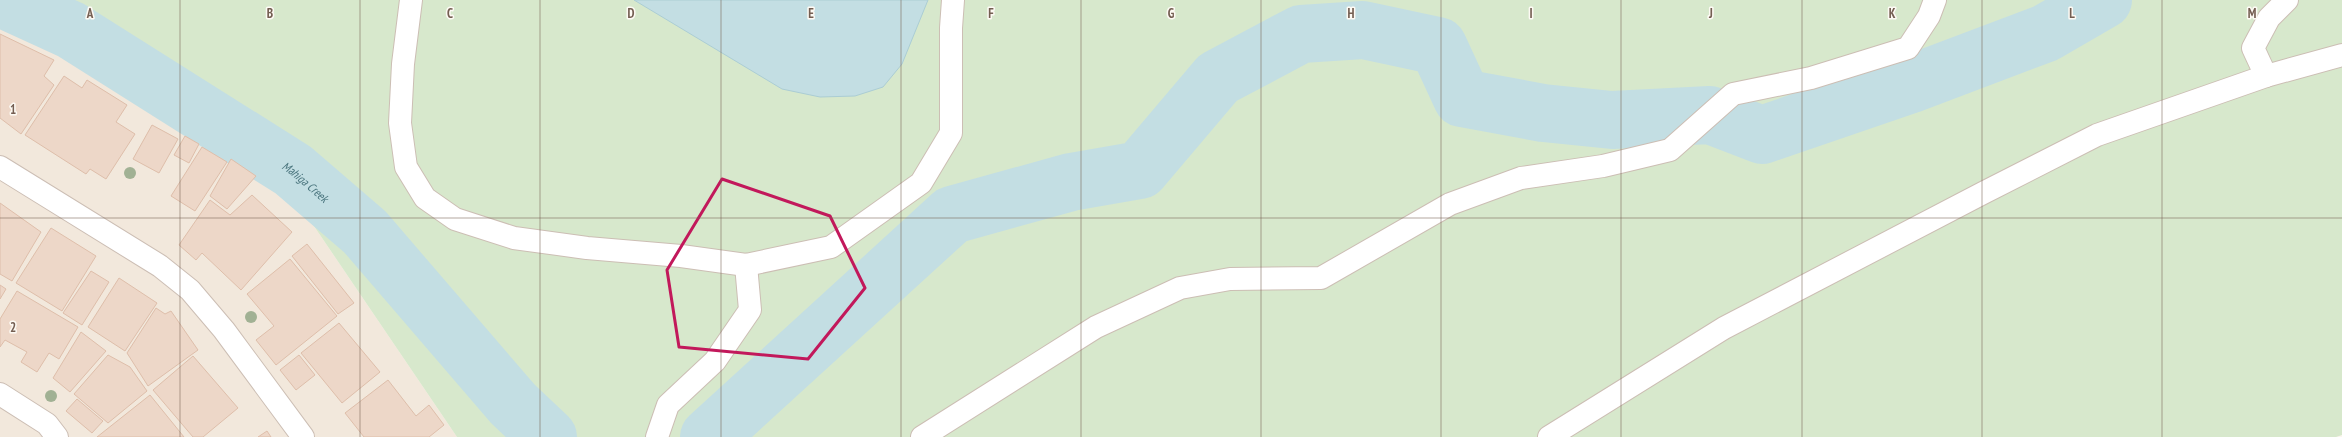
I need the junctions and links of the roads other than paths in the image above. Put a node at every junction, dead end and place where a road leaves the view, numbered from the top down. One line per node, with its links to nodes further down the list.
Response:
1 (411, 0): 8 (street)
2 (954, 0): 8 (street)
3 (1935, 0): 13 (street)
4 (2286, 0): 6 (street)
5 (2342, 55): 6 (street)
6 (2266, 76): 14 (street)
7 (0, 167): 11 (street)
8 (746, 265): 12 (street)
9 (0, 394): 10 (street)
10 (57, 437)
11 (303, 437)
12 (657, 437)
13 (922, 437)
14 (1549, 437)

